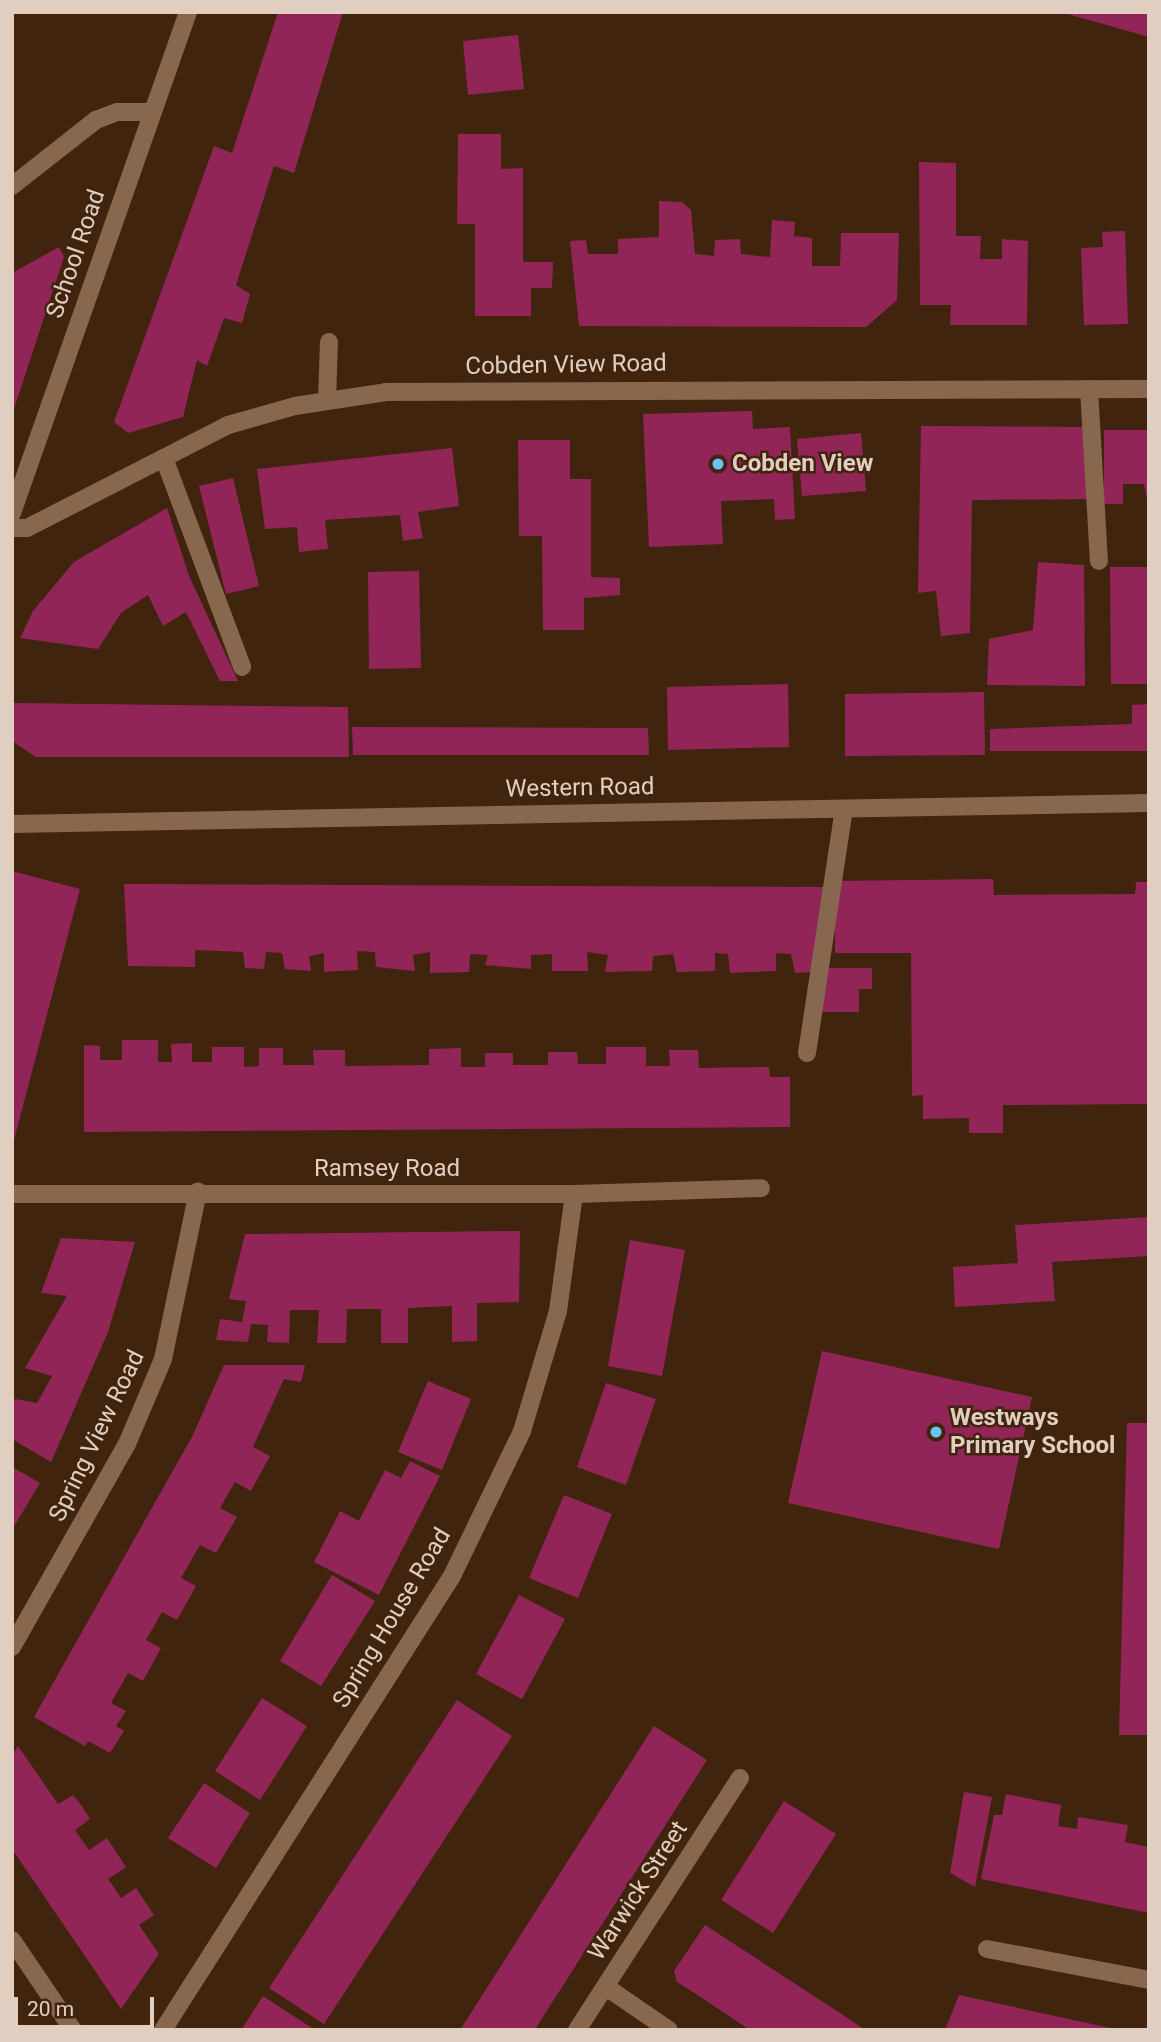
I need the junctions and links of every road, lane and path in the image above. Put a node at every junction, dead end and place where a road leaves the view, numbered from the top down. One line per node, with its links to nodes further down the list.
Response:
1 (188, 12): 2 (street, School Road)
2 (152, 111): 3 (street); 9 (street, School Road)
3 (12, 186)
4 (329, 342): 7 (street)
5 (1089, 389): 6 (street, Cobden View Road); 7 (street, Cobden View Road); 11 (street)
6 (1149, 389)
7 (327, 401): 8 (street, Cobden View Road)
8 (164, 458): 10 (street, Cobden View Road); 12 (street)
9 (12, 513)
10 (12, 528)
11 (1099, 561)
12 (242, 667)
13 (1149, 803): 14 (street, Western Road)
14 (844, 809): 15 (street, Western Road); 16 (street)
15 (12, 824)
16 (807, 1053)
17 (761, 1188): 20 (street, Ramsey Road)
18 (198, 1192): 19 (street, Ramsey Road); 20 (street, Ramsey Road); 21 (street, Spring View Road)
19 (12, 1194)
20 (574, 1194): 28 (street, Spring House Road)
21 (12, 1647)
22 (740, 1778): 26 (street, Warwick Street)
23 (12, 1940): 27 (street)
24 (987, 1949): 25 (street)
25 (1149, 1980)
26 (606, 1987): 29 (street, Warwick Street); 30 (street)
27 (73, 2030)
28 (163, 2030)
29 (578, 2030)
30 (669, 2030)

